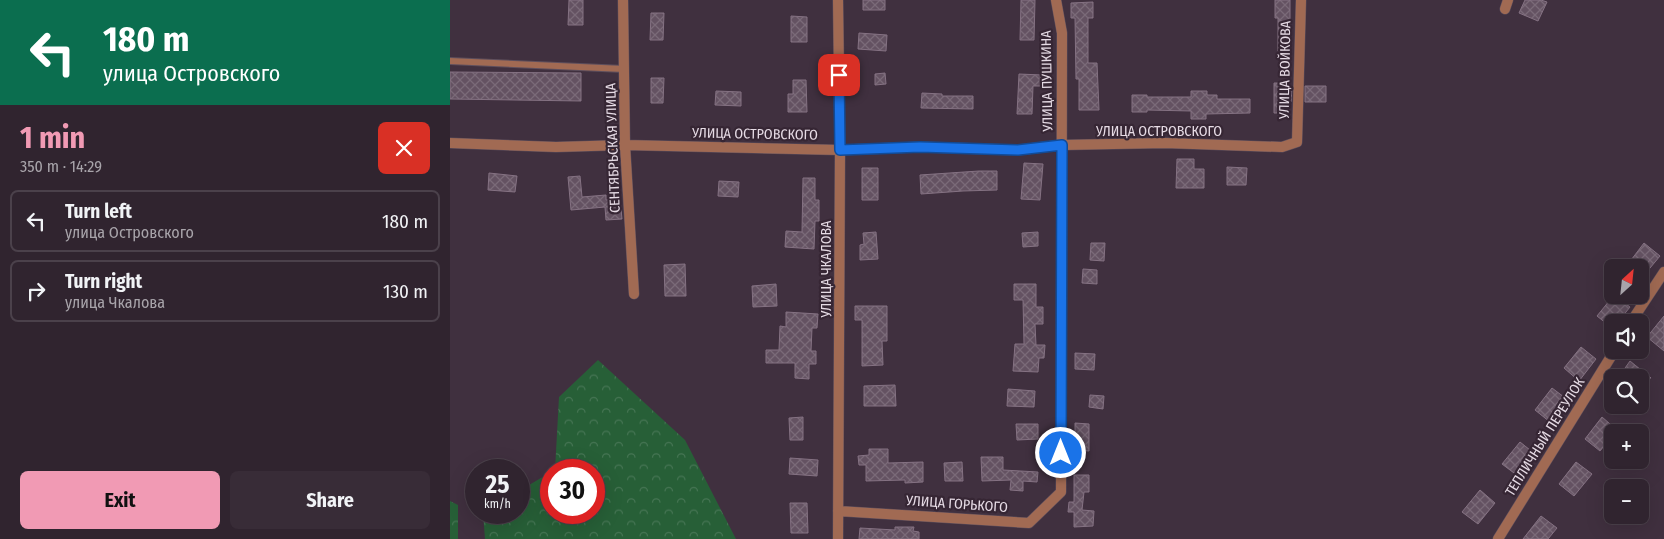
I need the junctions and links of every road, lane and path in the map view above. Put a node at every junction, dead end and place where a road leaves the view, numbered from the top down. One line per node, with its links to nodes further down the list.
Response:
1 (623, 0): 6 (street, СЕНТЯБРЬСКАЯ УЛИЦА)
2 (838, 0): 11 (street, УЛИЦА ЧКАЛОВА)
3 (1056, 0): 10 (street, УЛИЦА ПУШКИНА)
4 (1301, 0): 7 (street, УЛИЦА ВОЙКОВА)
5 (450, 61): 6 (lane)
6 (624, 69): 9 (street, СЕНТЯБРЬСКАЯ УЛИЦА)
7 (1297, 142): 10 (street, УЛИЦА ОСТРОВСКОГО)
8 (450, 143): 9 (street, УЛИЦА ОСТРОВСКОГО)
9 (625, 145): 11 (street, УЛИЦА ОСТРОВСКОГО); 13 (street, СЕНТЯБРЬСКАЯ УЛИЦА)
10 (1062, 145): 11 (street, УЛИЦА ОСТРОВСКОГО); 16 (street, УЛИЦА ПУШКИНА)
11 (840, 150): 17 (street, УЛИЦА ЧКАЛОВА)
12 (1664, 272): 14 (street)
13 (634, 294)
14 (1637, 314)
15 (1608, 359): 19 (street, ТЕПЛИЧНЫЙ ПЕРЕУЛОК)
16 (1061, 492): 17 (street, УЛИЦА ГОРЬКОГО)
17 (838, 511): 18 (street, УЛИЦА ЧКАЛОВА)
18 (838, 539)
19 (1498, 539)

